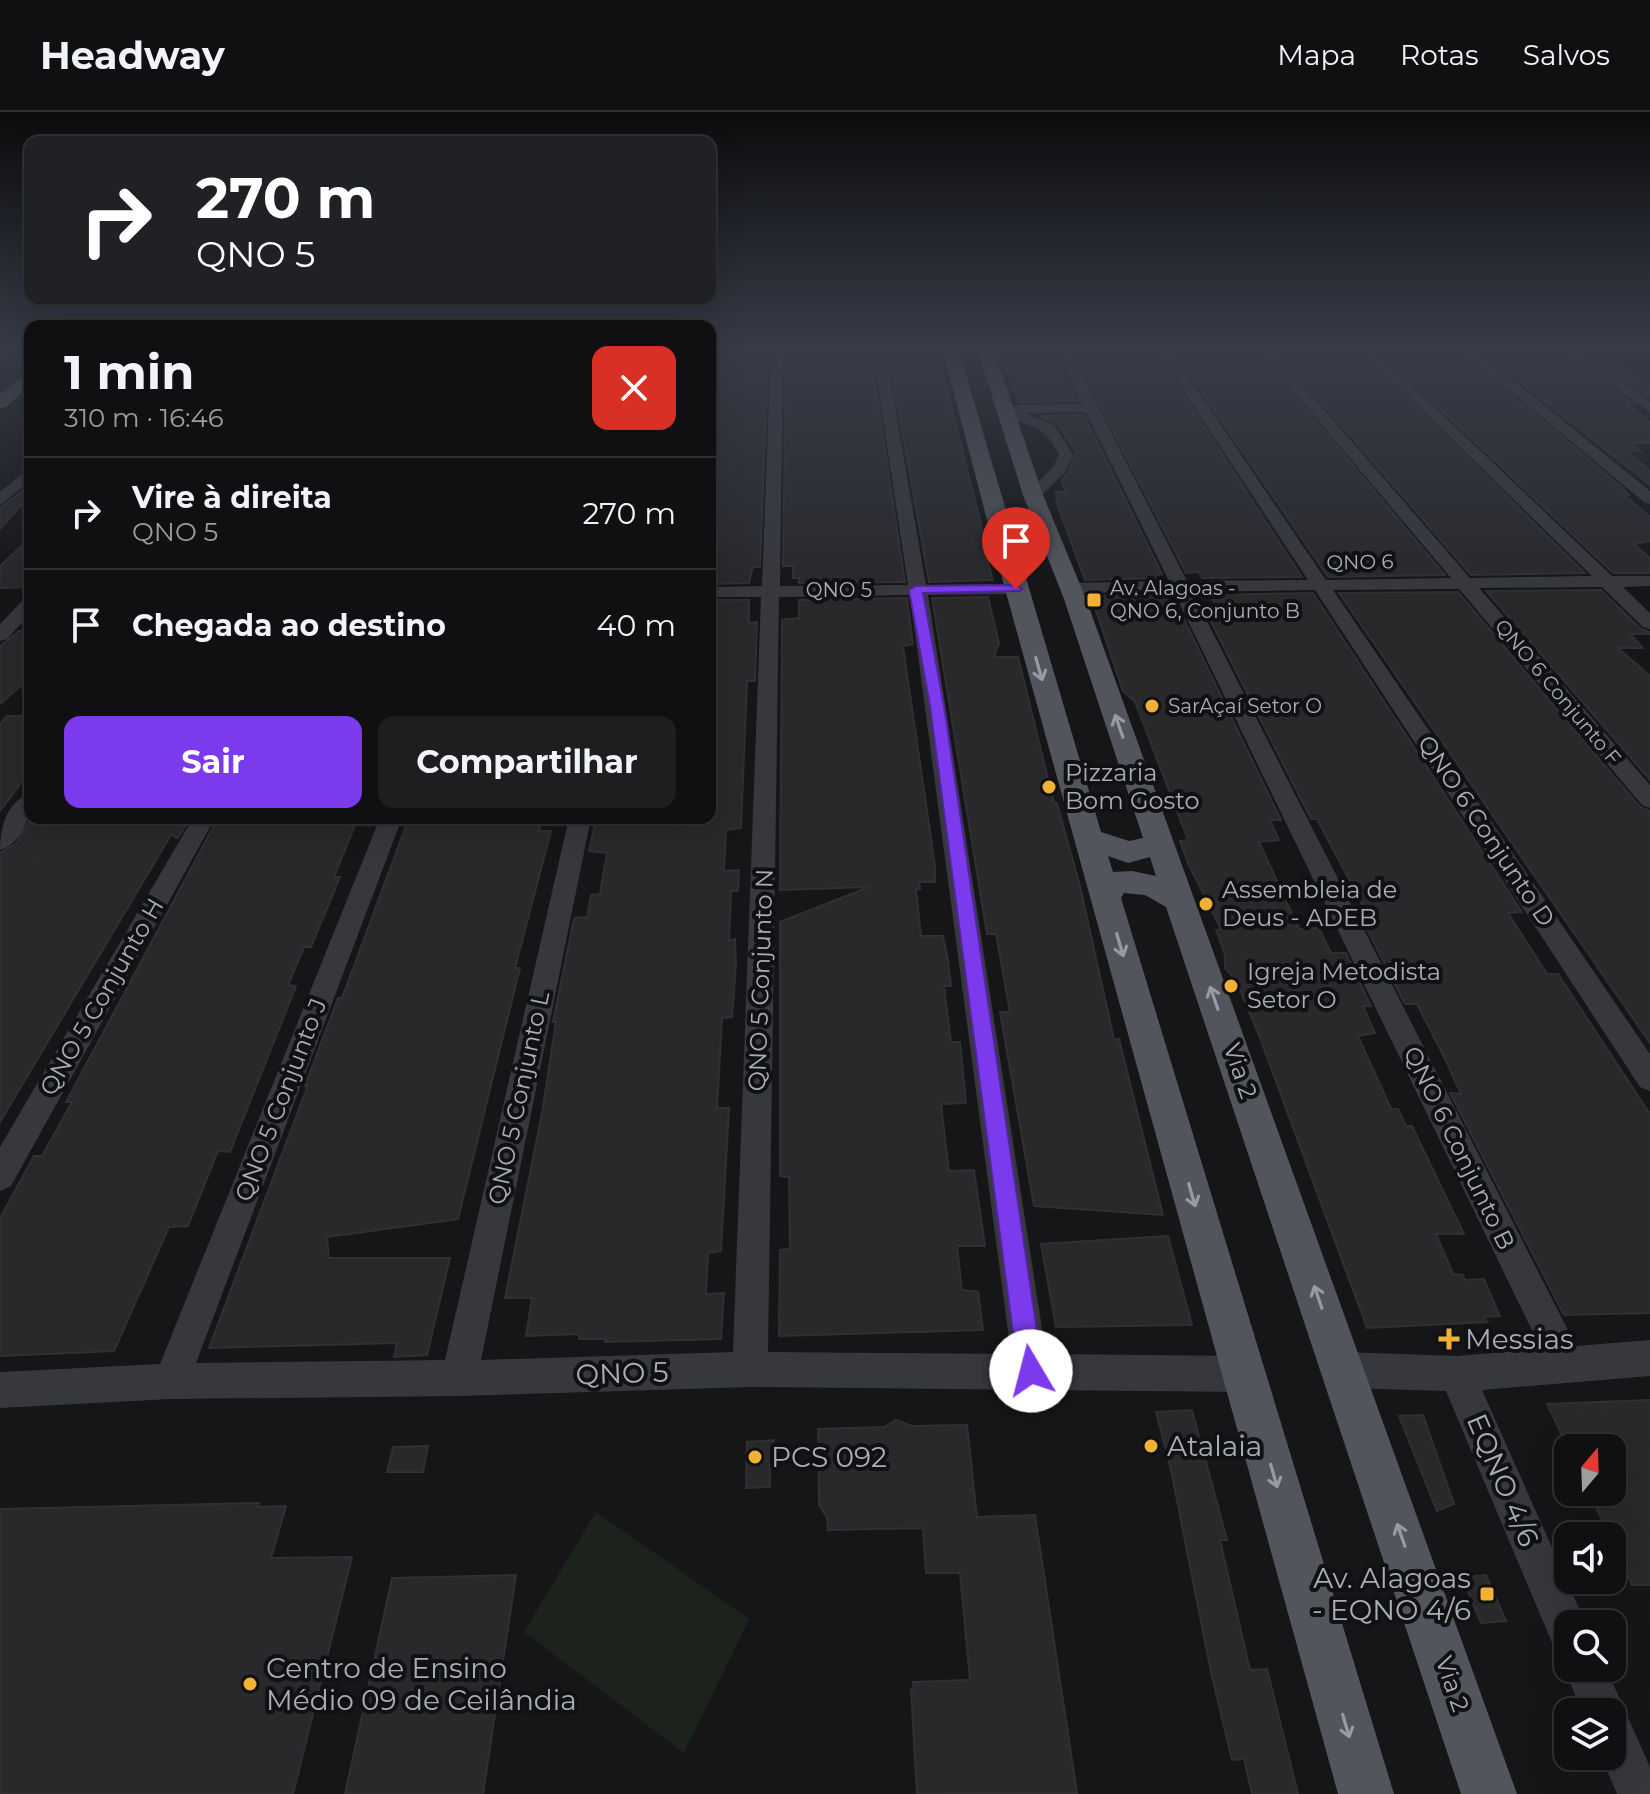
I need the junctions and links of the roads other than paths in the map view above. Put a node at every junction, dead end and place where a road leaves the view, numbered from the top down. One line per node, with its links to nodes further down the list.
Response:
1 (775, 429): 22 (street, QNO 5 Conjunto N)
2 (891, 429): 23 (street)
3 (971, 429): 21 (main road)
4 (1011, 429): 12 (main road, Via 2)
5 (1051, 429): 12 (street)
6 (1103, 429): 19 (street, QNO 6 Conjunto B)
7 (1217, 429): 18 (street, QNO 6 Conjunto D)
8 (1333, 429): 17 (street, QNO 6 Conjunto F)
9 (1450, 429): 15 (street)
10 (1565, 429): 13 (street)
11 (24, 478): 14 (street)
12 (1033, 495): 20 (main road, Via 2)
13 (1650, 499)
14 (0, 500)
15 (1607, 581): 16 (street, QNO 6); 17 (street, QNO 6); 28 (street)
16 (1650, 581)
17 (1465, 583): 18 (street, QNO 6); 30 (street, QNO 6 Conjunto F)
18 (1321, 585): 19 (street, QNO 6); 40 (street, QNO 6 Conjunto D)
19 (1180, 587): 20 (street, QNO 6); 43 (street, QNO 6 Conjunto B)
20 (1071, 588): 37 (main road, Via 2, one-way to 20)
21 (1016, 589): 23 (street, QNO 5); 35 (main road, one-way to 35)
22 (772, 590): 23 (street, QNO 5); 24 (street, QNO 5); 44 (street, QNO 5 Conjunto N)
23 (916, 590): 46 (street)
24 (716, 592)
25 (0, 603): 26 (street)
26 (24, 603)
27 (24, 609): 29 (street)
28 (1650, 623)
29 (0, 635)
30 (1650, 800)
31 (24, 810): 36 (street)
32 (201, 824): 41 (street, QNO 5 Conjunto H)
33 (389, 824): 50 (street, QNO 5 Conjunto J)
34 (579, 824): 49 (street, QNO 5 Conjunto L)
35 (1090, 839): 37 (main road); 38 (main road)
36 (0, 842)
37 (1160, 844): 39 (main road, Via 2)
38 (1106, 898): 39 (main road); 47 (main road, one-way to 47)
39 (1179, 900): 45 (main road, Via 2, one-way to 39)
40 (1650, 1078)
41 (0, 1176)
42 (1650, 1358): 43 (street)
43 (1567, 1365): 48 (street)
44 (750, 1369): 46 (street, QNO 5); 49 (street, QNO 5)
45 (1344, 1370): 48 (street); 55 (main road, Via 2, one-way to 45)
46 (1031, 1371): 47 (street, QNO 5)
47 (1245, 1374): 54 (main road, one-way to 54)
48 (1457, 1374): 52 (street, EQNO 4/6)
49 (459, 1378): 50 (street, QNO 5)
50 (171, 1381): 51 (street, QNO 5)
51 (0, 1390)
52 (1559, 1610)
53 (1626, 1764): 56 (street)
54 (1366, 1794)
55 (1489, 1794)
56 (1639, 1794)

